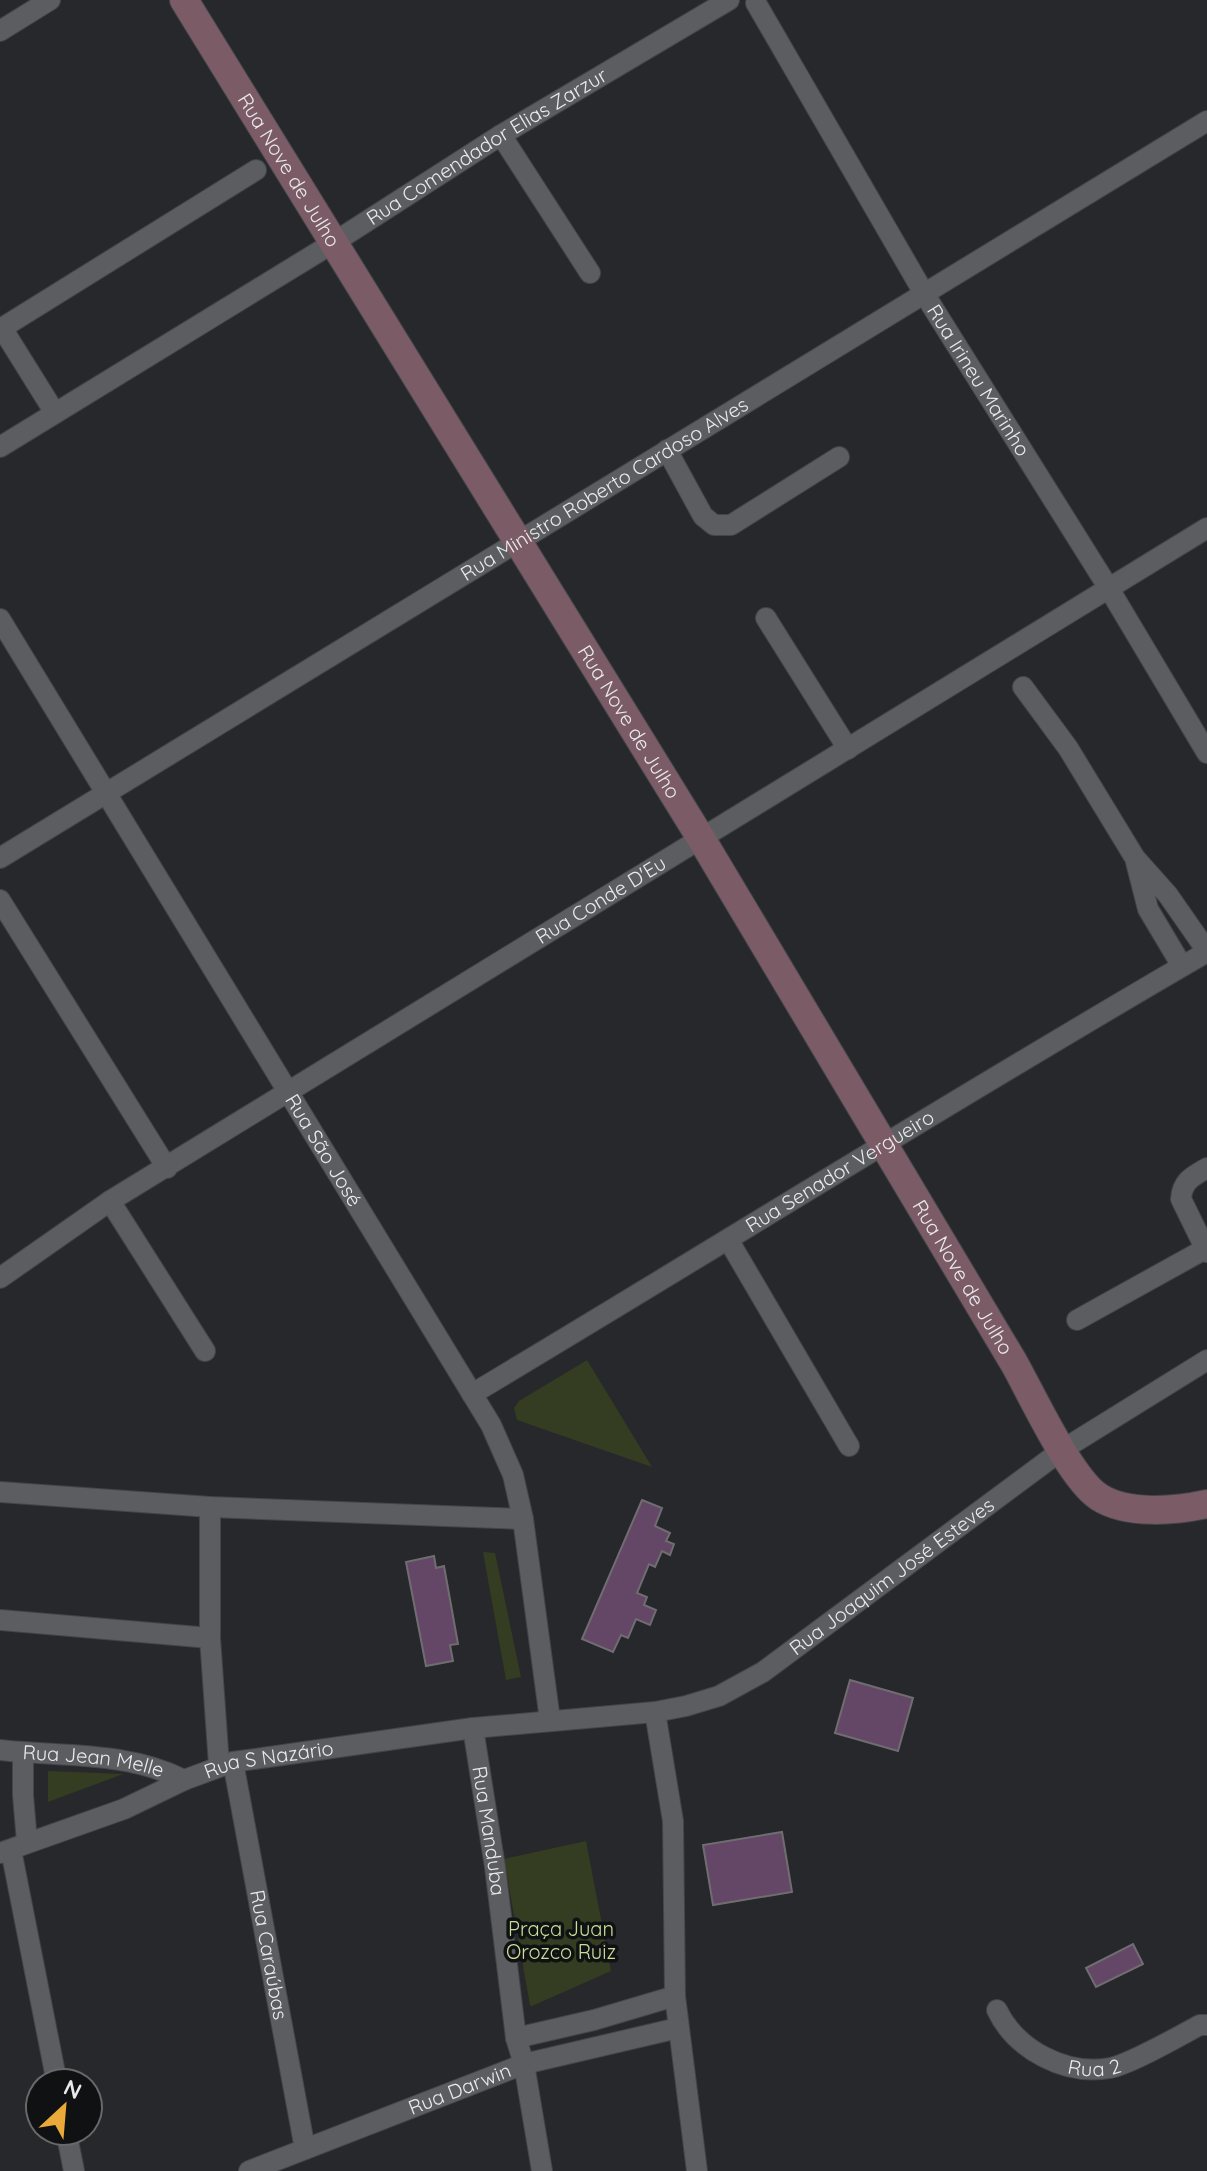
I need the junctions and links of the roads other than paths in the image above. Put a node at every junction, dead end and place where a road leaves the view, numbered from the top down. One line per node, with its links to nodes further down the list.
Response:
1 (50, 0): 5 (street)
2 (184, 0): 9 (street, Rua Nove de Julho)
3 (729, 0): 7 (street, Rua Comendador Elias Zarzur)
4 (750, 1): 11 (street, Rua Irineu Marinho)
5 (0, 31)
6 (1207, 121): 11 (street, Rua Ministro Roberto Cardoso Alves)
7 (501, 135): 9 (street, Rua Comendador Elias Zarzur); 10 (street)
8 (256, 170): 12 (street)
9 (333, 243): 12 (street, Rua Comendador Elias Zarzur); 17 (street, Rua Nove de Julho)
10 (590, 273)
11 (925, 295): 14 (street, Rua Ministro Roberto Cardoso Alves); 18 (street, Rua Irineu Marinho)
12 (55, 413): 13 (street, Rua Comendador Elias Zarzur)
13 (0, 447)
14 (667, 450): 15 (street); 17 (street, Rua Ministro Roberto Cardoso Alves)
15 (839, 457)
16 (1207, 528): 18 (street, Rua Conde D'Eu)
17 (516, 541): 24 (street, Rua Ministro Roberto Cardoso Alves); 25 (street, Rua Nove de Julho)
18 (1108, 587): 22 (street, Rua Conde D'Eu); 23 (street, Rua Irineu Marinho)
19 (766, 618): 22 (street)
20 (0, 619): 24 (street, Rua São José)
21 (1023, 687): 27 (street)
22 (848, 749): 25 (street, Rua Conde D'Eu)
23 (1207, 753)
24 (107, 795): 26 (street, Rua Ministro Roberto Cardoso Alves); 31 (street, Rua São José)
25 (702, 840): 31 (street, Rua Conde D'Eu); 32 (street, Rua Nove de Julho)
26 (0, 858)
27 (1135, 858): 29 (street); 30 (street)
28 (0, 900): 33 (street)
29 (1207, 951): 30 (street, Rua Senador Vergueiro)
30 (1182, 966): 32 (street, Rua Senador Vergueiro)
31 (288, 1092): 33 (street, Rua Conde D'Eu); 42 (street, Rua São José)
32 (883, 1144): 36 (street, Rua Senador Vergueiro); 44 (street, Rua Nove de Julho)
33 (167, 1168): 35 (street, Rua Conde D'Eu)
34 (1207, 1168): 37 (street)
35 (110, 1201): 38 (street, Rua Conde D'Eu); 40 (street)
36 (729, 1241): 42 (street, Rua Senador Vergueiro); 43 (street)
37 (1206, 1251): 39 (street)
38 (0, 1278)
39 (1077, 1320)
40 (205, 1351)
41 (1207, 1360): 44 (street, Rua Joaquim José Esteves)
42 (472, 1394): 48 (street, Rua São José)
43 (849, 1446)
44 (1062, 1450): 46 (street, Rua Nove de Julho); 51 (street, Rua Joaquim José Esteves)
45 (0, 1492): 47 (street)
46 (1207, 1504)
47 (210, 1507): 48 (street); 50 (street, Rua Caraúbas)
48 (523, 1519): 52 (street, Rua São José)
49 (0, 1620): 50 (street)
50 (210, 1638): 56 (street, Rua Caraúbas)
51 (655, 1712): 52 (street, Rua Joaquim José Esteves); 59 (street)
52 (550, 1720): 53 (street, Rua S Nazário)
53 (473, 1728): 56 (street, Rua S Nazário); 63 (street, Rua Manduba)
54 (0, 1750): 55 (street, Rua Jean Melle)
55 (23, 1753): 57 (street, Rua Jean Melle); 58 (street)
56 (226, 1764): 57 (street, Rua S Nazário); 67 (street, Rua Caraúbas)
57 (184, 1780): 58 (street, Rua S Nazário)
58 (13, 1848): 65 (street)
59 (675, 1996): 62 (street); 63 (street)
60 (997, 2010): 61 (street, Rua 2)
61 (1207, 2025)
62 (678, 2028): 64 (street, Rua Darwin); 71 (street)
63 (516, 2038): 64 (street, Rua Manduba)
64 (524, 2064): 67 (street, Rua Darwin); 70 (street, Rua Manduba)
65 (54, 2067)
66 (69, 2147): 68 (street)
67 (305, 2149): 69 (street, Rua Darwin)
68 (74, 2171)
69 (249, 2171)
70 (542, 2171)
71 (697, 2171)

